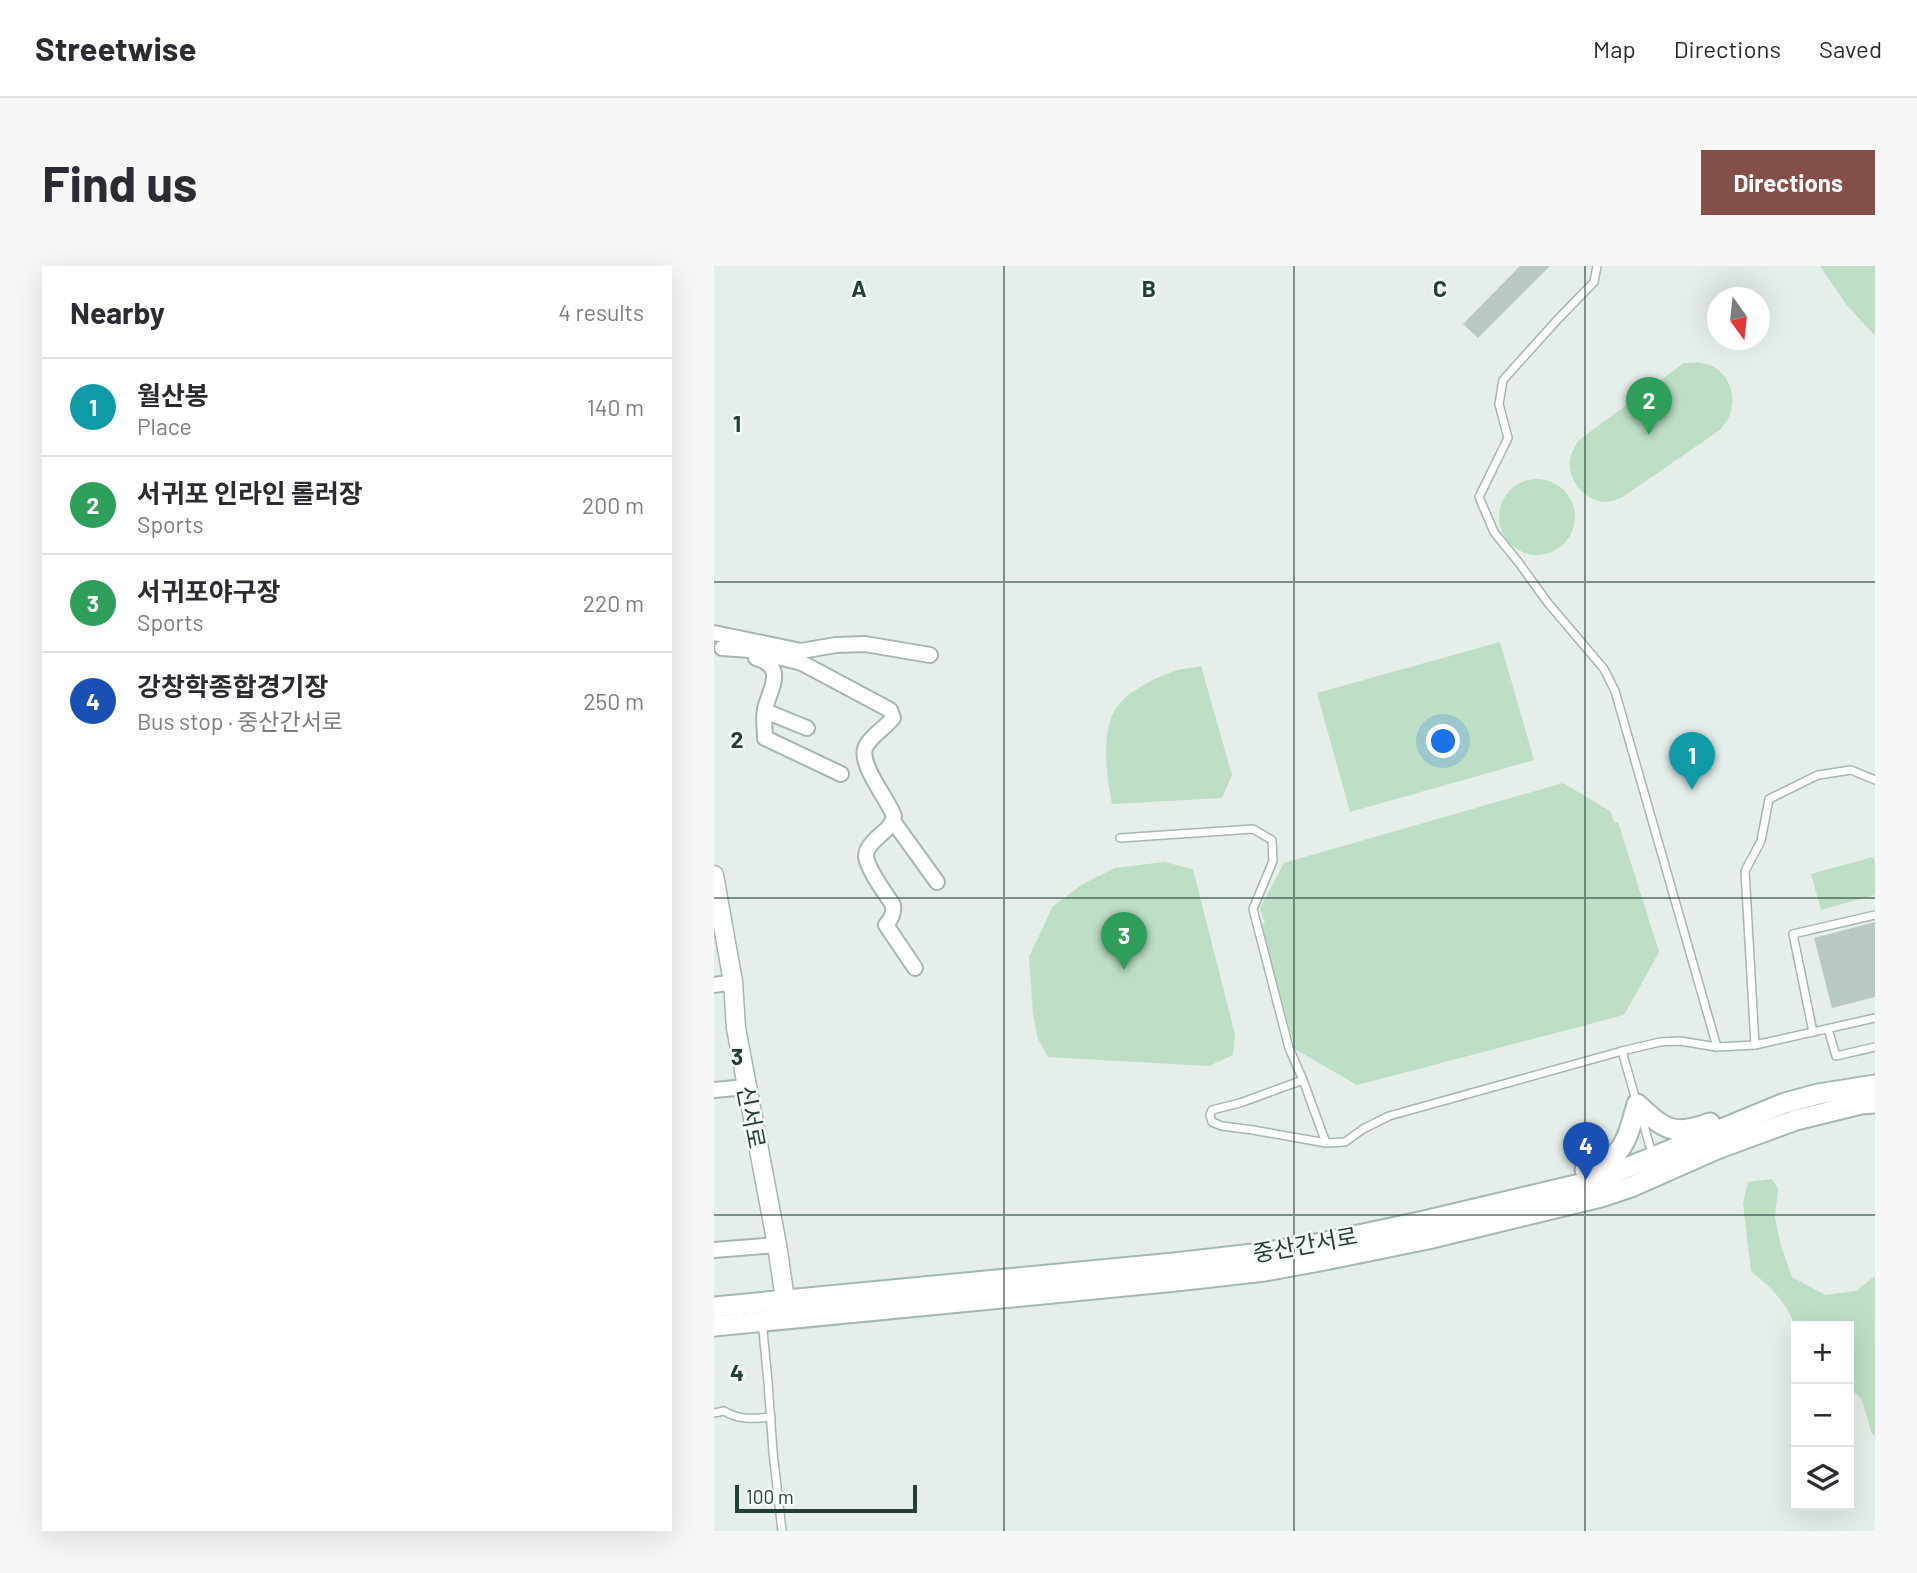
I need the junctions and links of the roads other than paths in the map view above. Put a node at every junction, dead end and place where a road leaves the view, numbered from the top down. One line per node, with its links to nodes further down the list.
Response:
1 (1597, 266): 22 (lane)
2 (714, 633): 4 (street)
3 (718, 647): 5 (street); 9 (street)
4 (930, 655)
5 (765, 711): 6 (street); 7 (street)
6 (807, 728)
7 (841, 774)
8 (1875, 780): 21 (lane)
9 (893, 821): 13 (street); 15 (street)
10 (1120, 838): 25 (lane)
11 (714, 875): 12 (street, 신서로)
12 (714, 882): 16 (street, 신서로)
13 (937, 882)
14 (1875, 915): 20 (lane)
15 (915, 968)
16 (733, 982): 17 (street); 27 (street, 신서로)
17 (714, 985)
18 (1875, 1018): 19 (lane)
19 (1828, 1029): 20 (lane); 23 (lane)
20 (1813, 1032): 21 (lane)
21 (1755, 1045): 22 (lane)
22 (1717, 1047): 24 (lane)
23 (1875, 1047)
24 (1622, 1051): 31 (lane); 32 (lane)
25 (1303, 1080): 32 (lane); 32 (lane)
26 (1875, 1085): 30 (main road, 중산간서로)
27 (746, 1087): 28 (street); 35 (street, 신서로)
28 (714, 1090)
29 (1875, 1102): 33 (main road, 중산간서로)
30 (1785, 1103): 31 (main road); 33 (main road, 중산간서로)
31 (1637, 1104): 33 (lane); 34 (main road)
32 (1326, 1143)
33 (1656, 1165): 34 (main road, 중산간서로); 38 (main road, 중산간서로)
34 (1518, 1198): 38 (main road, 중산간서로)
35 (777, 1245): 36 (street); 38 (street, 신서로)
36 (714, 1250)
37 (714, 1307): 38 (main road, 중산간서로)
38 (786, 1309): 39 (main road, 중산간서로)
39 (762, 1321): 40 (main road, 중산간서로); 42 (lane)
40 (714, 1326)
41 (714, 1413): 42 (lane)
42 (771, 1417): 43 (lane)
43 (782, 1531)

